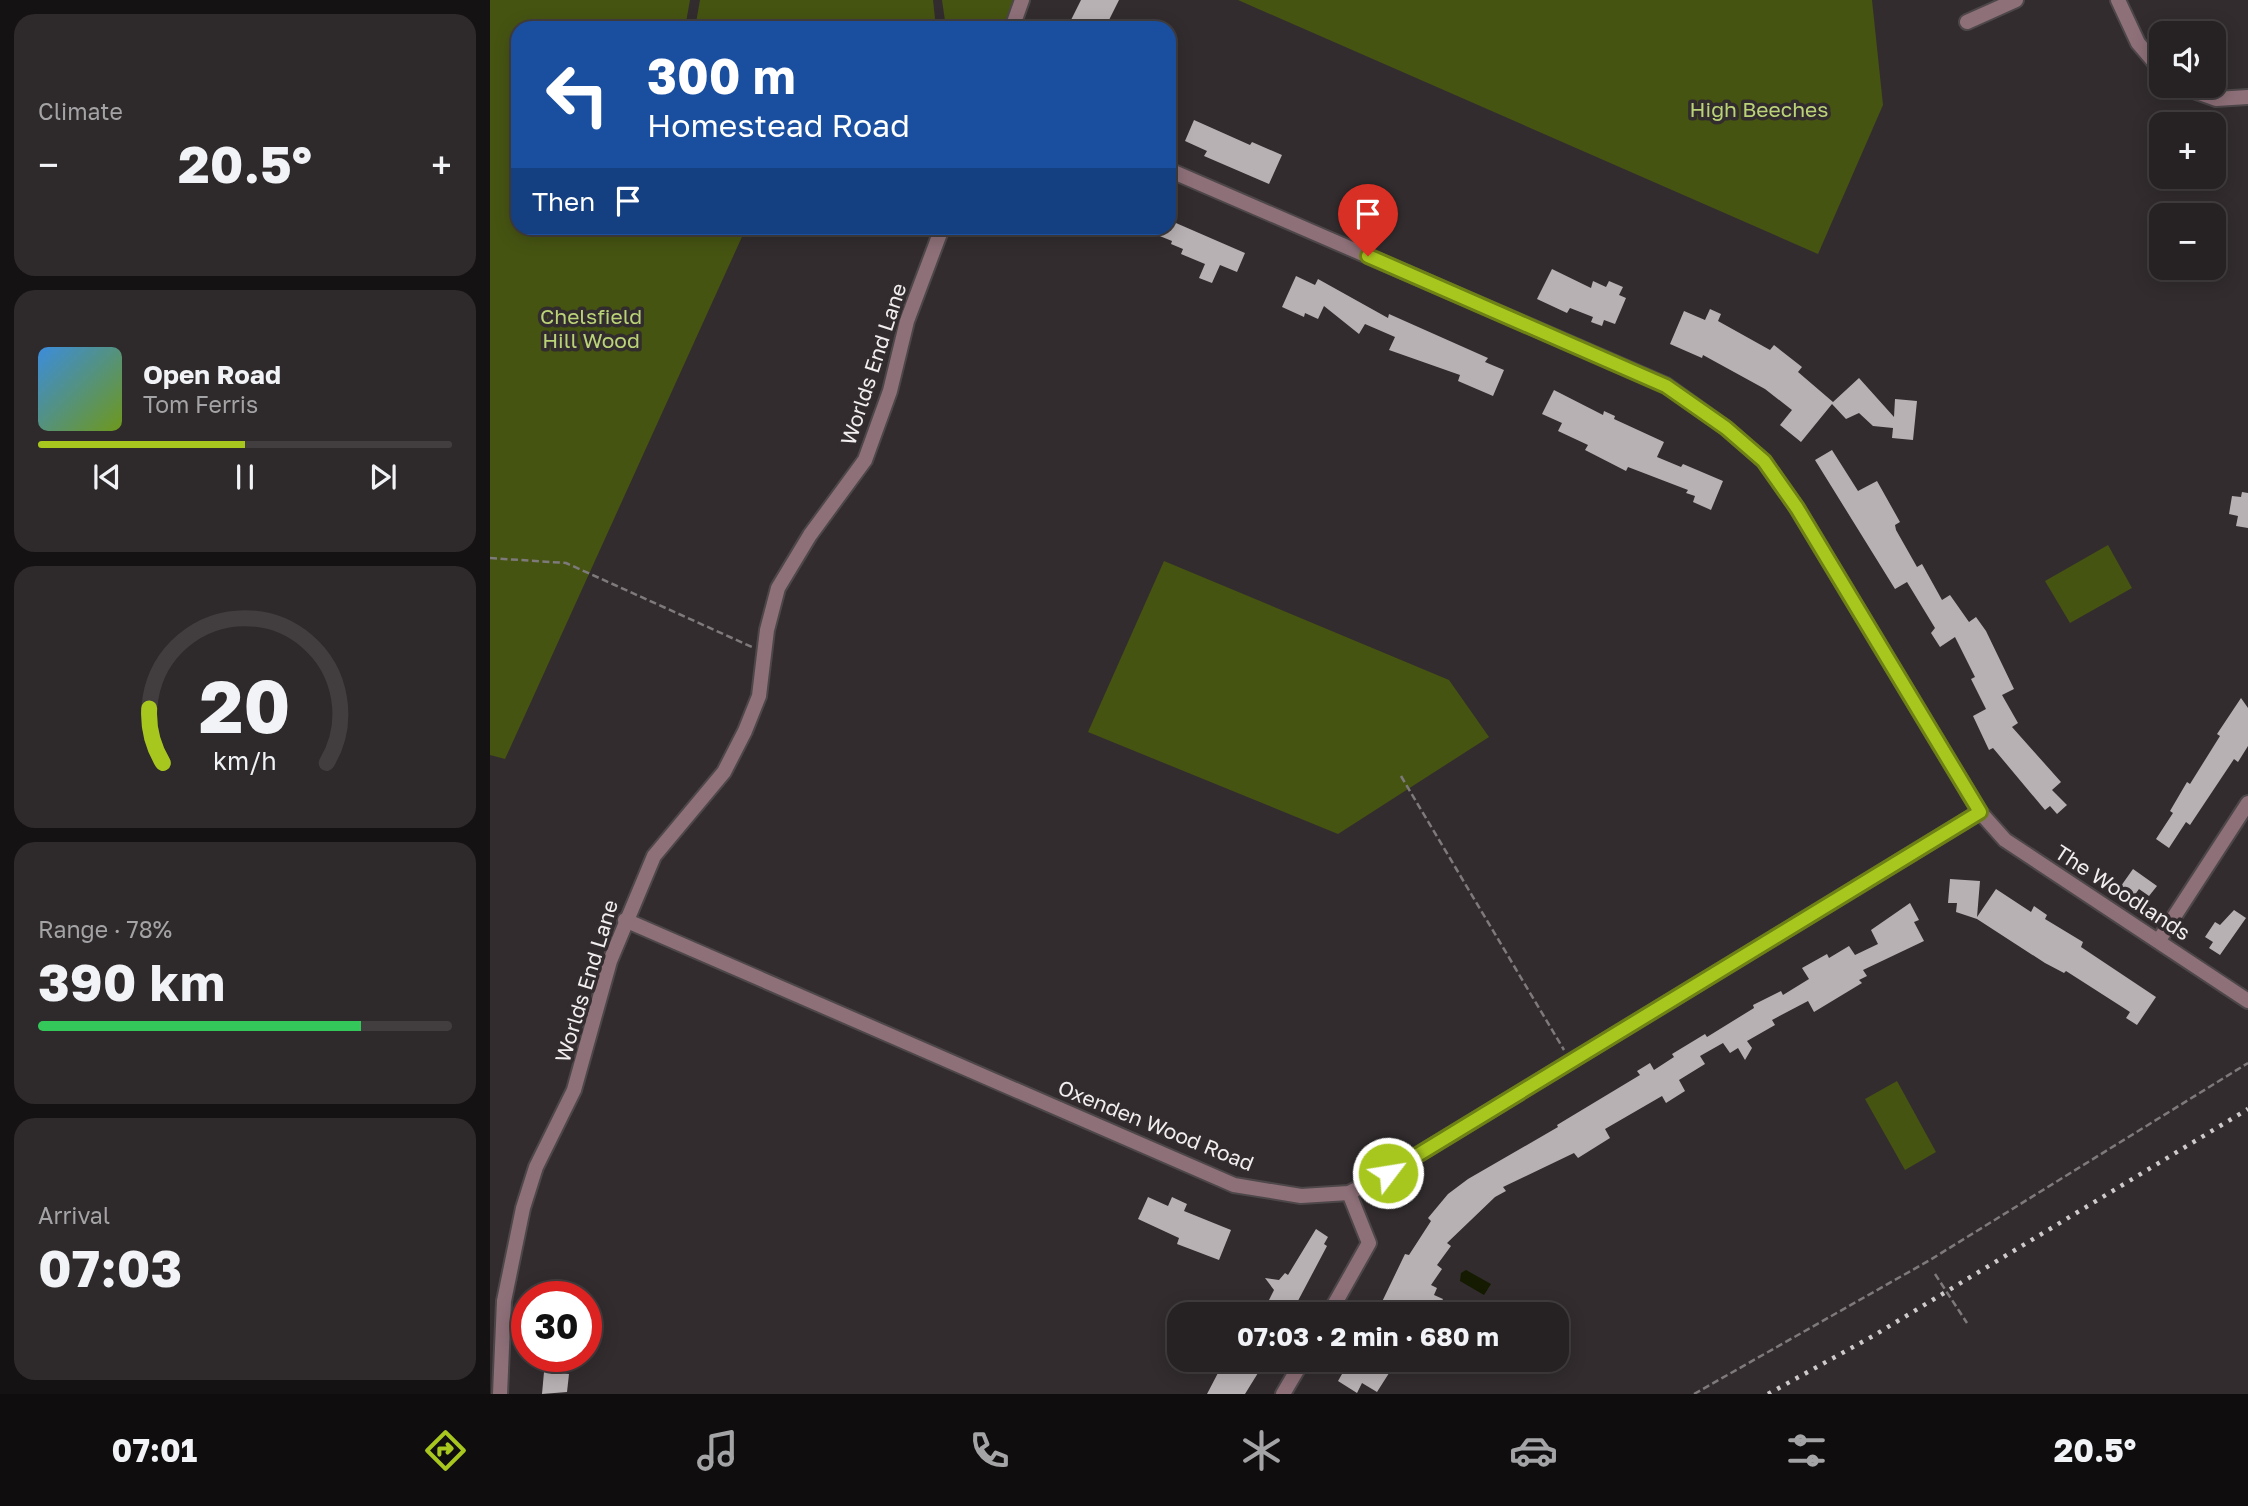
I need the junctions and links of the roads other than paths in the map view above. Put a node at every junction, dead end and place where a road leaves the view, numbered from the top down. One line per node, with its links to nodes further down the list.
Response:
1 (1022, 0): 4 (street)
2 (2016, 0): 5 (street)
3 (2118, 0): 6 (street)
4 (1014, 21)
5 (1967, 22)
6 (2149, 56)
7 (2248, 97): 8 (street)
8 (2213, 98)
9 (1176, 173): 12 (street, The Woodlands)
10 (939, 235): 13 (street, Worlds End Lane)
11 (2248, 803): 14 (street)
12 (1980, 812): 14 (street, The Woodlands); 16 (street, Oxenden Wood Road)
13 (625, 920): 16 (street, Oxenden Wood Road); 19 (street, Worlds End Lane)
14 (2159, 940): 15 (street, The Woodlands)
15 (2248, 1001)
16 (1349, 1193): 17 (street)
17 (1336, 1302)
18 (1296, 1372): 20 (street)
19 (500, 1394)
20 (1283, 1394)

